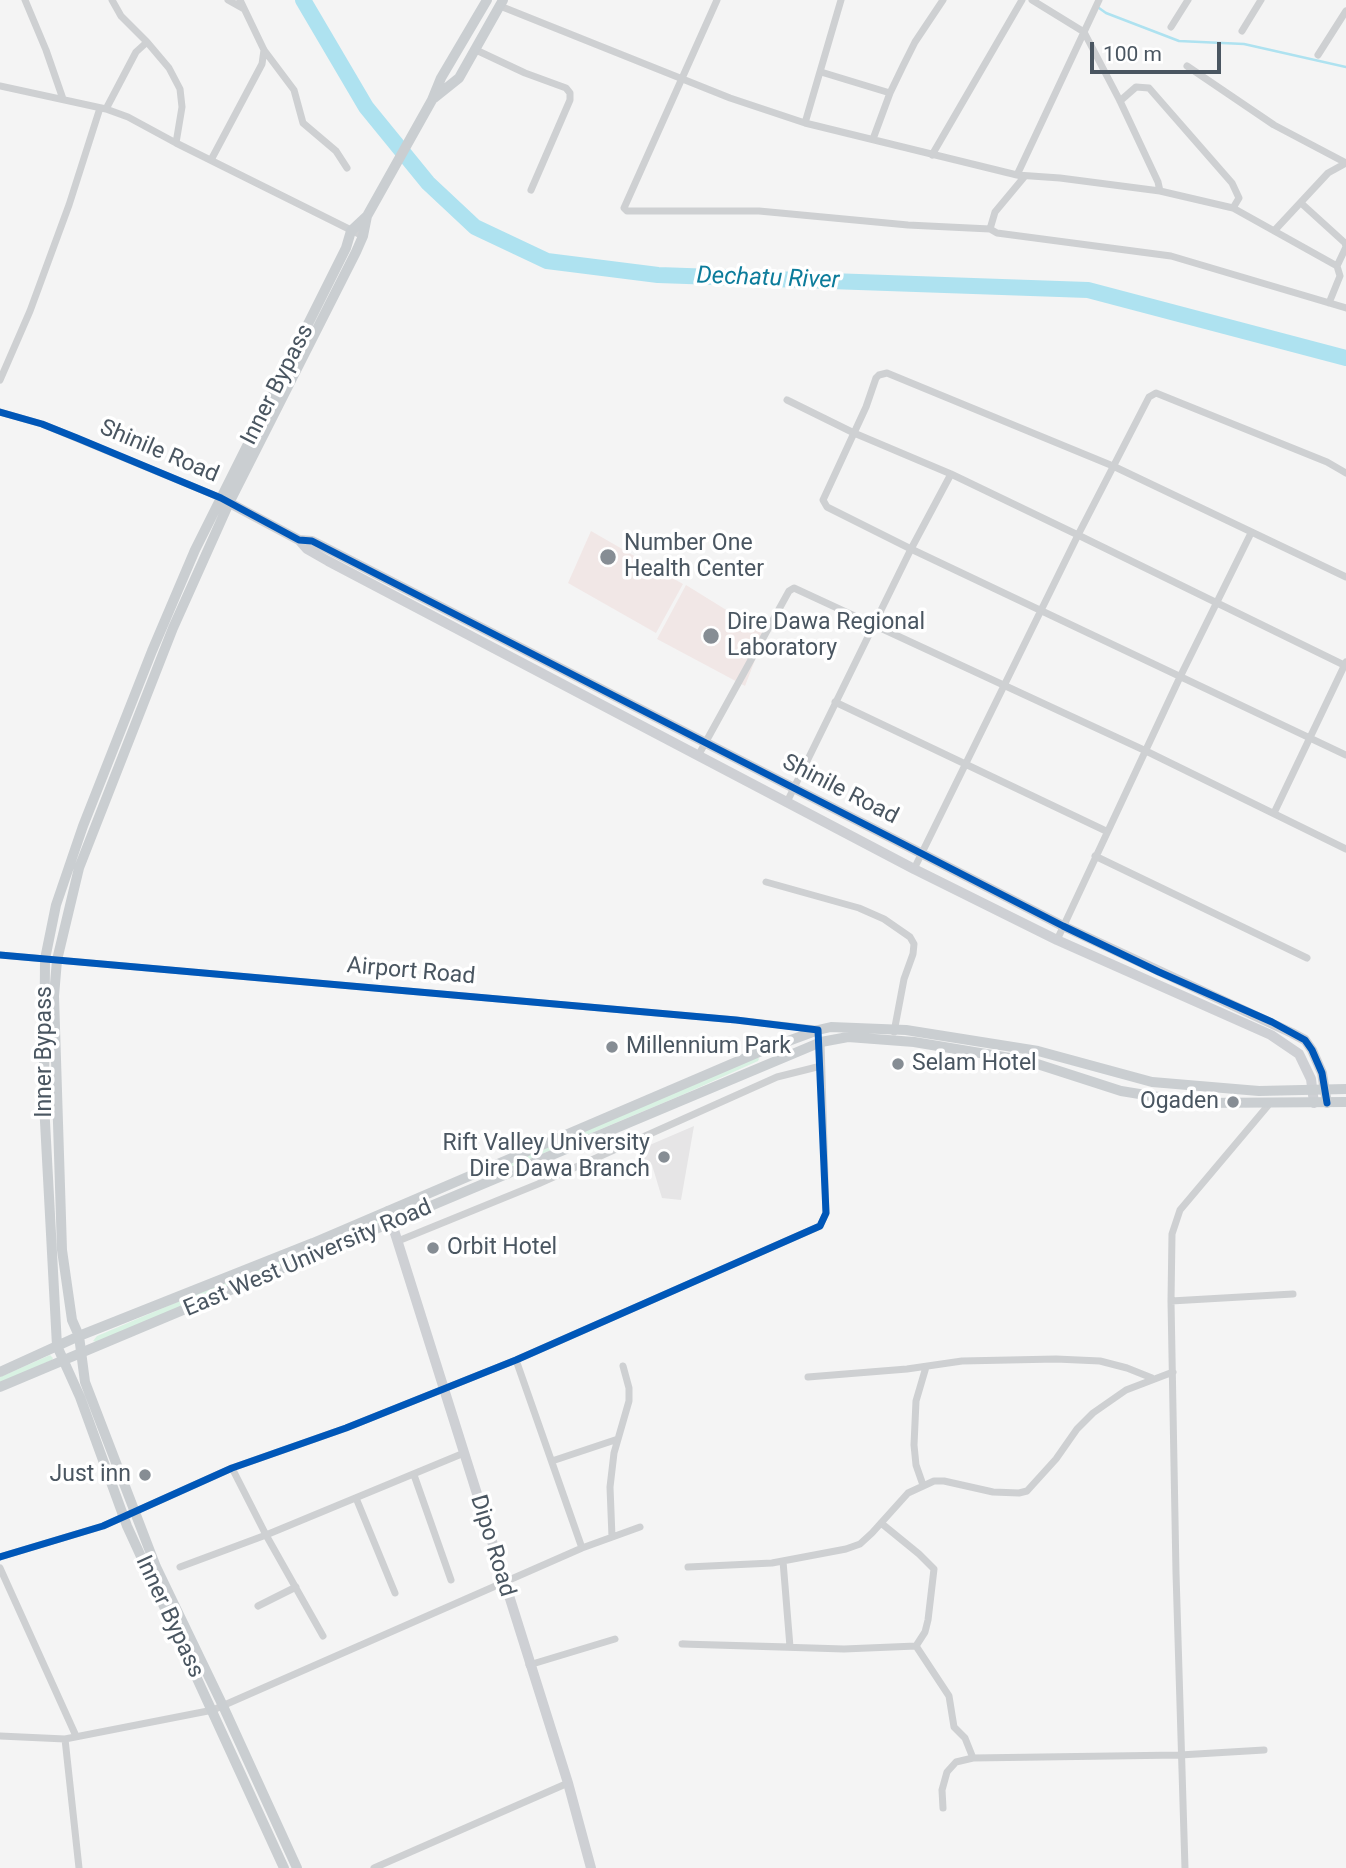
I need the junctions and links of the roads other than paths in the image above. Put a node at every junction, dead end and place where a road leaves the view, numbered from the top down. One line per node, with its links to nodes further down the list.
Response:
1 (24, 0): 31 (street)
2 (112, 0): 20 (street)
3 (228, 0): 15 (street)
4 (240, 0): 15 (street)
5 (487, 0): 32 (main road, Inner Bypass)
6 (717, 0): 28 (street)
7 (841, 0): 27 (street)
8 (943, 0): 30 (street)
9 (1022, 0): 38 (street)
10 (1032, 0): 19 (street)
11 (1099, 0): 19 (street)
12 (1188, 0): 17 (street)
13 (1261, 0): 18 (street)
14 (501, 3): 22 (main road, Inner Bypass); 28 (street)
15 (244, 9): 21 (street)
16 (1346, 11): 23 (street)
17 (1171, 27)
18 (1242, 31)
19 (1084, 32): 33 (street); 42 (street)
20 (147, 42): 34 (street); 37 (street)
21 (264, 50): 25 (street); 26 (street)
22 (476, 50): 32 (main road, Inner Bypass); 44 (street)
23 (1318, 55)
24 (1187, 66): 40 (street)
25 (276, 67): 26 (street); 41 (street)
26 (260, 68): 39 (street)
27 (821, 72): 30 (street); 35 (street)
28 (682, 79): 35 (street); 49 (street)
29 (0, 86): 31 (street)
30 (890, 93): 36 (street)
31 (62, 99): 34 (street)
32 (432, 100): 48 (main road, Inner Bypass)
33 (1120, 101): 45 (street); 47 (street)
34 (103, 108): 37 (street); 57 (street)
35 (805, 123): 36 (street)
36 (873, 139): 38 (street)
37 (176, 143): 39 (street)
38 (932, 155): 42 (street)
39 (211, 160): 50 (street)
40 (1346, 163): 46 (street)
41 (347, 168)
42 (1017, 175): 43 (street)
43 (1026, 176): 45 (street); 49 (street)
44 (531, 190)
45 (1160, 191): 47 (street)
46 (1301, 203): 51 (street); 53 (street)
47 (1233, 208): 51 (street)
48 (367, 216): 50 (main road, Inner Bypass); 52 (main road, Inner Bypass)
49 (990, 229): 55 (street)
50 (351, 231): 52 (street); 64 (main road, Inner Bypass)
51 (1274, 231): 54 (street)
52 (363, 236): 64 (main road, Inner Bypass)
53 (1346, 247): 54 (street)
54 (1337, 266): 55 (street)
55 (1329, 303): 56 (street)
56 (1346, 308)
57 (0, 380)
58 (787, 400): 60 (street)
59 (0, 412): 64 (street, Shinile Road)
60 (853, 433): 61 (street); 63 (street); 68 (street)
61 (1113, 466): 62 (street); 65 (street); 66 (street)
62 (1346, 473)
63 (951, 474): 66 (street); 68 (street)
64 (225, 500): 67 (street, Shinile Road); 96 (main road, Inner Bypass)
65 (1251, 533): 69 (street); 70 (street)
66 (1078, 535): 70 (street); 71 (street)
67 (299, 540): 78 (street, Shinile Road); 81 (street, Shinile Road)
68 (911, 549): 71 (street); 72 (street)
69 (1346, 577)
70 (1218, 603): 73 (street); 74 (street)
71 (1041, 609): 74 (street); 75 (street)
72 (873, 626): 75 (street); 76 (street); 78 (street)
73 (1345, 665): 77 (street)
74 (1180, 677): 77 (street); 79 (street)
75 (1005, 687): 79 (street); 82 (street)
76 (835, 702): 82 (street); 83 (street)
77 (1309, 738): 80 (street); 85 (street)
78 (705, 743): 81 (street); 83 (street, Shinile Road)
79 (1146, 751): 85 (street); 86 (street)
80 (1346, 755)
81 (698, 756): 84 (street, Shinile Road)
82 (966, 765): 86 (street); 88 (street)
83 (793, 787): 84 (street); 88 (street, Shinile Road)
84 (787, 802): 90 (street, Shinile Road)
85 (1274, 813): 87 (street)
86 (1106, 831): 89 (street)
87 (1346, 849)
88 (922, 854): 90 (street); 92 (street, Shinile Road)
89 (1095, 856): 92 (street); 95 (street)
90 (914, 869): 93 (street, Shinile Road)
91 (766, 881): 98 (street)
92 (1063, 926): 93 (street); 103 (street, Shinile Road)
93 (1057, 940): 103 (street, Shinile Road)
94 (0, 955): 96 (street, Airport Road)
95 (1307, 958)
96 (51, 959): 97 (street, Airport Road); 117 (main road, Inner Bypass); 118 (main road, Inner Bypass)
97 (818, 1030): 98 (main road, East West University Road); 99 (street); 110 (main road, East West University Road)
98 (893, 1034): 99 (main road, East West University Road); 101 (main road, East West University Road); 105 (main road, East West University Road)
99 (821, 1042): 100 (street); 111 (main road, East West University Road)
100 (821, 1066): 114 (street); 120 (street)
101 (1169, 1083): 104 (main road, East West University Road); 105 (main road)
102 (1346, 1089): 103 (main road, East West University Road)
103 (1320, 1090): 104 (main road, East West University Road); 107 (street, Shinile Road); 108 (street, Shinile Road)
104 (1276, 1091): 109 (street)
105 (1167, 1098): 109 (main road, East West University Road)
106 (1346, 1102): 108 (main road, East West University Road)
107 (1314, 1103): 108 (main road, East West University Road); 109 (main road, East West University Road)
108 (1327, 1103)
109 (1271, 1104): 116 (street)
110 (485, 1168): 111 (main road); 112 (main road, East West University Road)
111 (491, 1181): 113 (main road, East West University Road)
112 (388, 1211): 113 (street, Dipo Road); 117 (main road, East West University Road)
113 (392, 1223): 114 (street, Dipo Road); 119 (main road, East West University Road)
114 (398, 1241): 129 (street, Dipo Road)
115 (1293, 1294): 116 (street)
116 (1171, 1301): 125 (street)
117 (79, 1336): 118 (main road, East West University Road); 119 (main road, Inner Bypass)
118 (57, 1346): 121 (main road, Inner Bypass); 124 (main road, East West University Road)
119 (81, 1354): 121 (main road, East West University Road); 137 (main road, Inner Bypass)
120 (516, 1360): 129 (street); 132 (street)
121 (64, 1361): 128 (main road, East West University Road); 137 (main road, Inner Bypass)
122 (623, 1366): 130 (street)
123 (926, 1367): 126 (street); 127 (street); 135 (street)
124 (0, 1371)
125 (1173, 1372): 127 (street); 163 (street)
126 (808, 1377)
127 (1153, 1378): 135 (street)
128 (0, 1387)
129 (443, 1388): 131 (street, Dipo Road); 133 (street)
130 (618, 1439): 132 (street); 141 (street)
131 (464, 1453): 134 (street); 149 (street, Dipo Road)
132 (552, 1461): 142 (street)
133 (232, 1468): 137 (street); 140 (street)
134 (414, 1475): 136 (street); 148 (street)
135 (923, 1485): 138 (street)
136 (356, 1498): 140 (street); 151 (street)
137 (128, 1514): 143 (street); 158 (main road, Inner Bypass)
138 (881, 1523): 144 (street); 155 (street)
139 (640, 1527): 141 (street)
140 (266, 1535): 145 (street); 150 (street)
141 (612, 1537): 142 (street)
142 (582, 1548): 149 (street)
143 (0, 1557)
144 (783, 1561): 146 (street); 156 (street)
145 (180, 1567)
146 (688, 1567)
147 (0, 1569): 160 (street)
148 (451, 1580)
149 (503, 1583): 157 (street, Dipo Road); 158 (street)
150 (296, 1587): 152 (street); 153 (street)
151 (395, 1593)
152 (258, 1606)
153 (323, 1636)
154 (615, 1639): 157 (street)
155 (916, 1646): 156 (street); 164 (street)
156 (790, 1647): 156 (street)
157 (529, 1665): 165 (street, Dipo Road)
158 (218, 1708): 160 (street); 168 (main road, Inner Bypass); 169 (main road, Inner Bypass)
159 (0, 1736): 161 (street)
160 (76, 1736): 161 (street)
161 (65, 1740): 167 (street)
162 (1264, 1750): 163 (street)
163 (1180, 1755): 164 (street); 172 (street)
164 (973, 1758): 166 (street)
165 (568, 1783): 170 (street); 171 (street, Dipo Road)
166 (943, 1808)
167 (79, 1868)
168 (284, 1868)
169 (297, 1868)
170 (374, 1868)
171 (591, 1868)
172 (1185, 1868)

